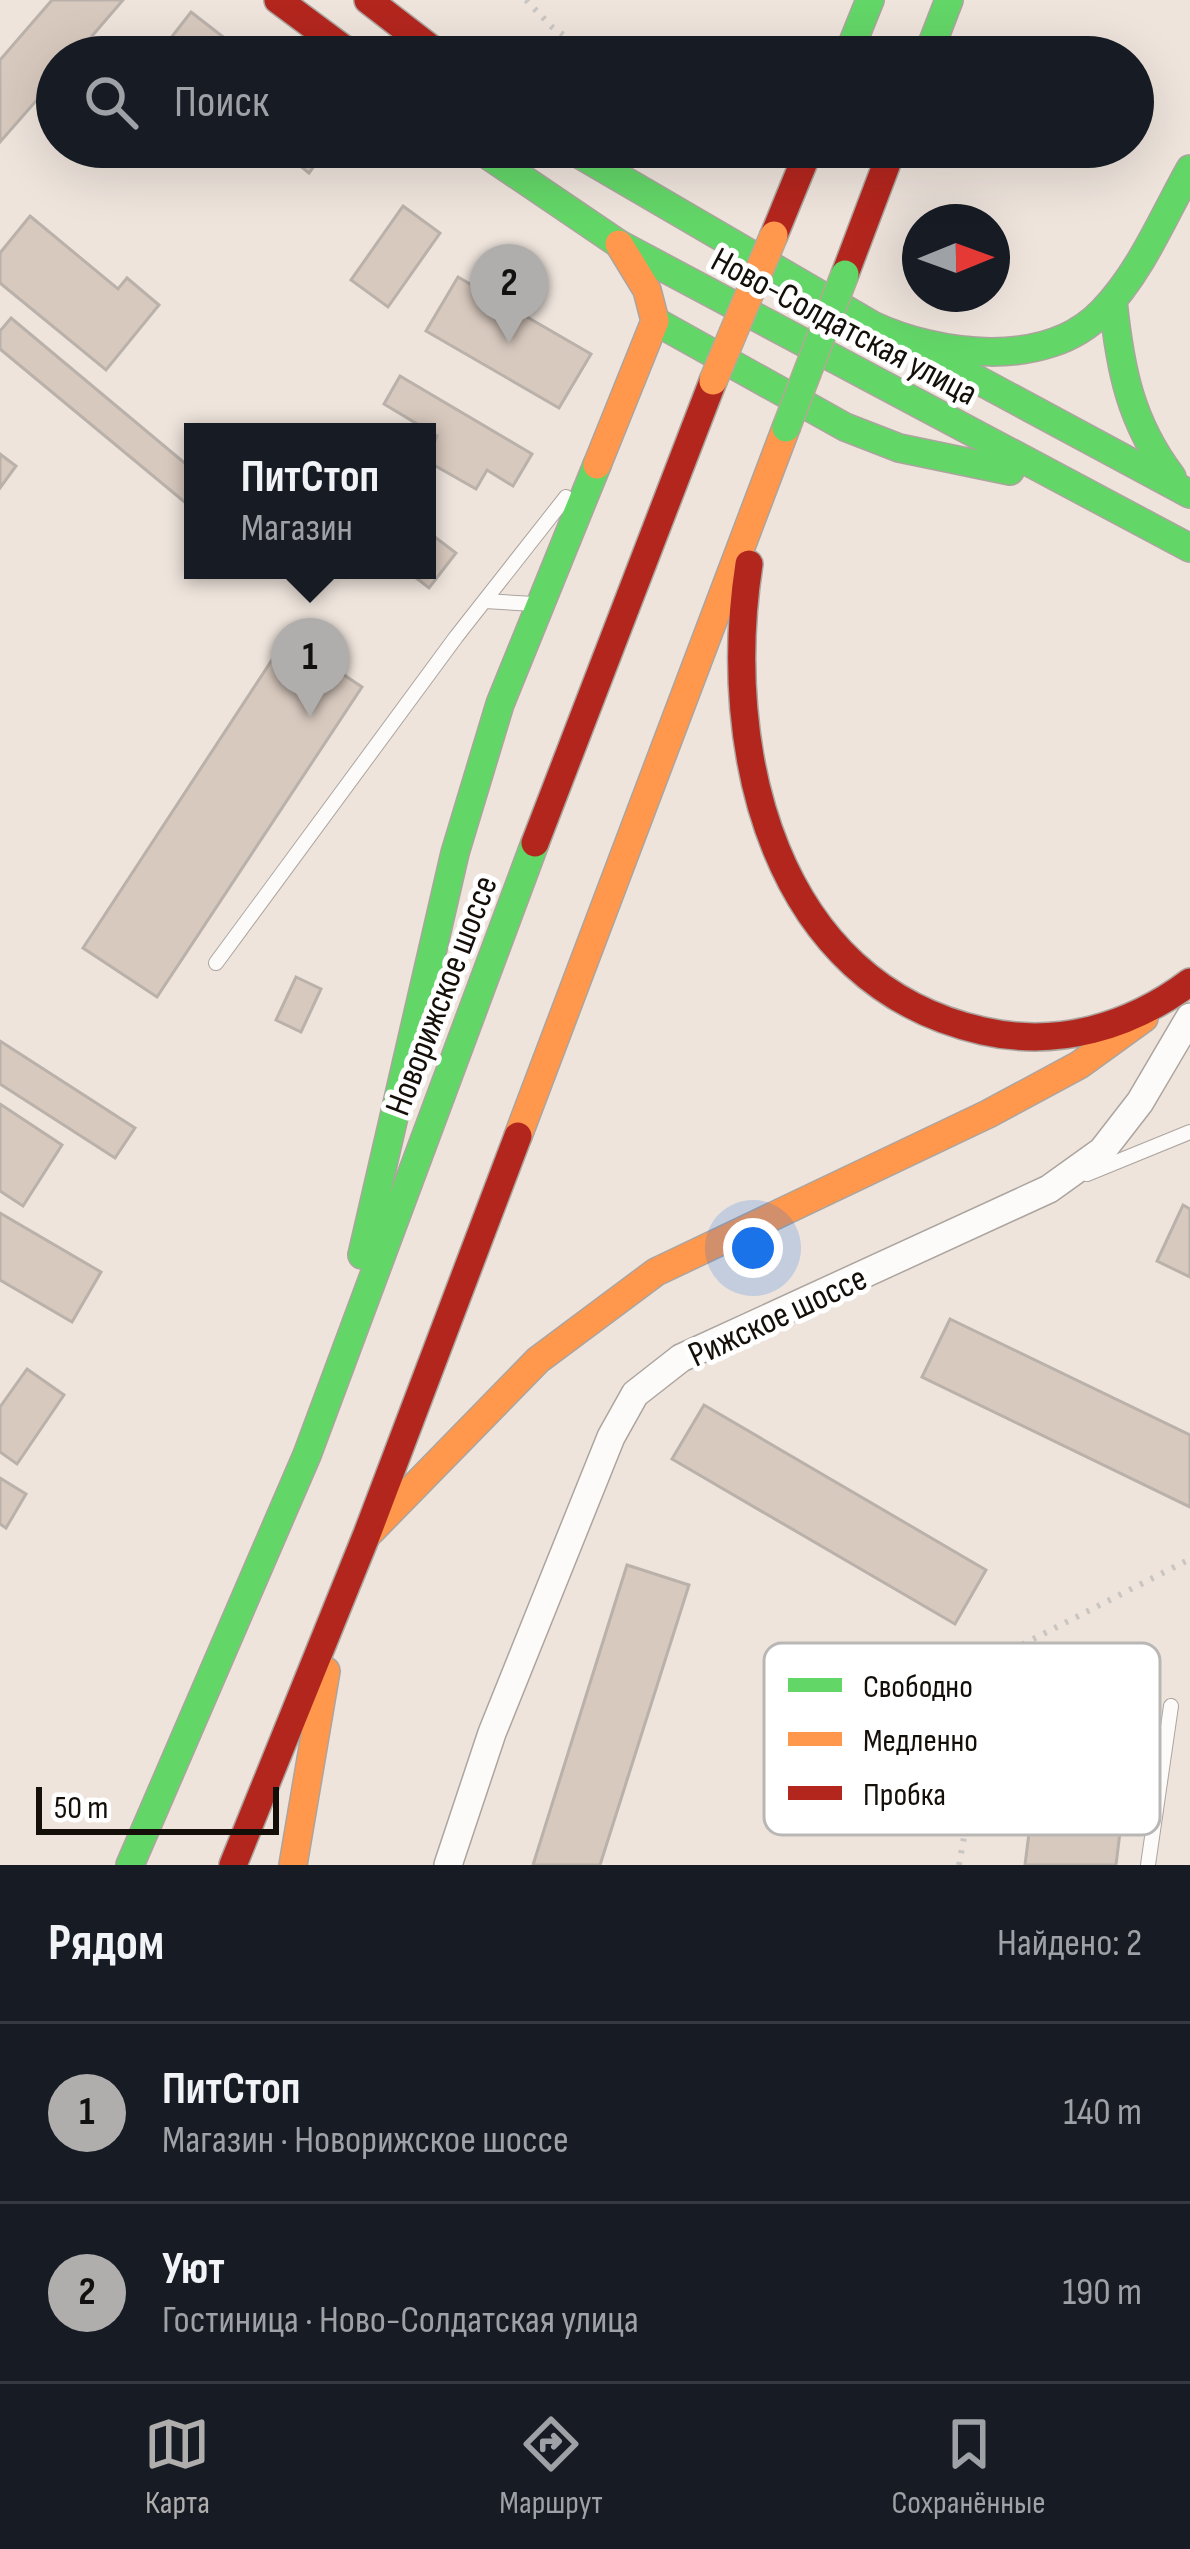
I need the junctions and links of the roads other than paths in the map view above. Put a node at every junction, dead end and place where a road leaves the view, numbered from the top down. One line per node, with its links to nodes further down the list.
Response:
1 (278, 0): 5 (main road)
2 (368, 0): 6 (main road)
3 (870, 0): 7 (main road)
4 (949, 0): 8 (main road)
5 (327, 36)
6 (415, 36)
7 (855, 36)
8 (935, 36)
9 (507, 168): 14 (main road, Ново-Солдатская улица)
10 (602, 168): 17 (main road, Ново-Солдатская улица)
11 (801, 168): 29 (main road, Новорижское шоссе, bridge)
12 (885, 168): 21 (main road, bridge)
13 (1190, 169): 15 (main road)
14 (620, 244): 16 (main road); 19 (main road, Ново-Солдатская улица)
15 (1113, 301): 17 (main road); 20 (main road)
16 (655, 321): 18 (main road); 19 (main road)
17 (894, 334): 20 (main road, Ново-Солдатская улица)
18 (604, 449): 23 (lane); 24 (main road)
19 (1059, 481): 22 (main road, Ново-Солдатская улица)
20 (1187, 492)
21 (759, 499): 26 (main road); 30 (main road)
22 (1190, 548)
23 (485, 602): 24 (lane); 25 (lane)
24 (541, 604): 29 (main road)
25 (216, 963)
26 (1184, 1016): 28 (street, Рижское шоссе); 30 (main road)
27 (1190, 1132): 28 (lane)
28 (1049, 1189): 38 (street, Рижское шоссе)
29 (307, 1455): 35 (main road, Новорижское шоссе)
30 (367, 1534): 31 (main road)
31 (337, 1606): 36 (main road); 37 (main road)
32 (1171, 1706): 33 (lane)
33 (1160, 1782)
34 (1152, 1835): 39 (lane)
35 (130, 1865)
36 (233, 1865)
37 (293, 1865)
38 (448, 1865)
39 (1148, 1865)

